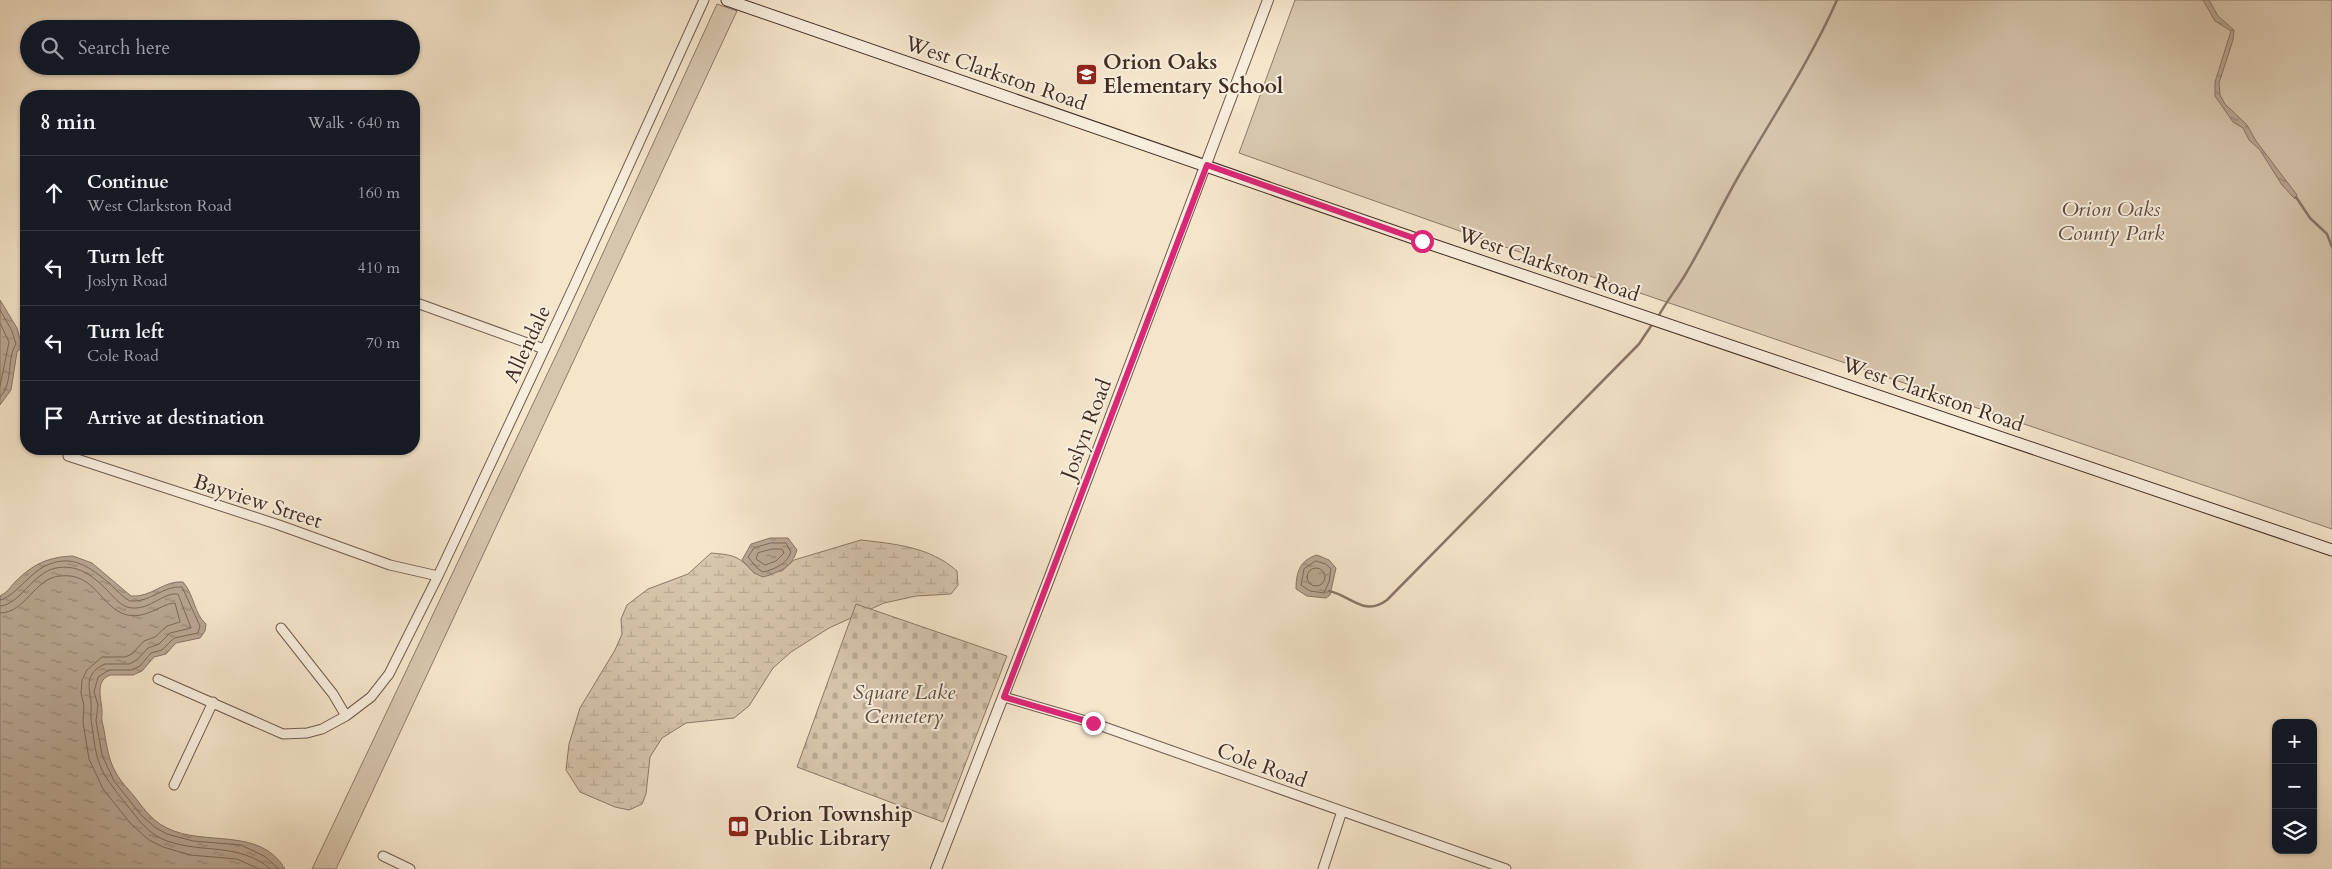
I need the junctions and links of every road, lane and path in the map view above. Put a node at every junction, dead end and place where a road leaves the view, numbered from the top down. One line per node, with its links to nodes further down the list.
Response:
1 (704, 0): 6 (street, Allendale)
2 (727, 0): 4 (main road, West Clarkston Road)
3 (1268, 0): 4 (street, Joslyn Road)
4 (1207, 165): 8 (main road, West Clarkston Road); 12 (street, Joslyn Road)
5 (420, 304): 6 (street)
6 (544, 349): 9 (street, Allendale)
7 (68, 456): 9 (street, Bayview Street)
8 (2332, 550)
9 (438, 576): 14 (street, Allendale)
10 (282, 628): 14 (street)
11 (158, 679): 13 (street, Allendale)
12 (1004, 697): 16 (street, Cole Road); 19 (street, Joslyn Road)
13 (212, 702): 14 (street, Allendale); 15 (street)
14 (346, 716)
15 (174, 785)
16 (1342, 812): 20 (street); 21 (street, Cole Road)
17 (383, 856): 18 (street)
18 (410, 869)
19 (936, 869)
20 (1323, 869)
21 (1506, 869)

